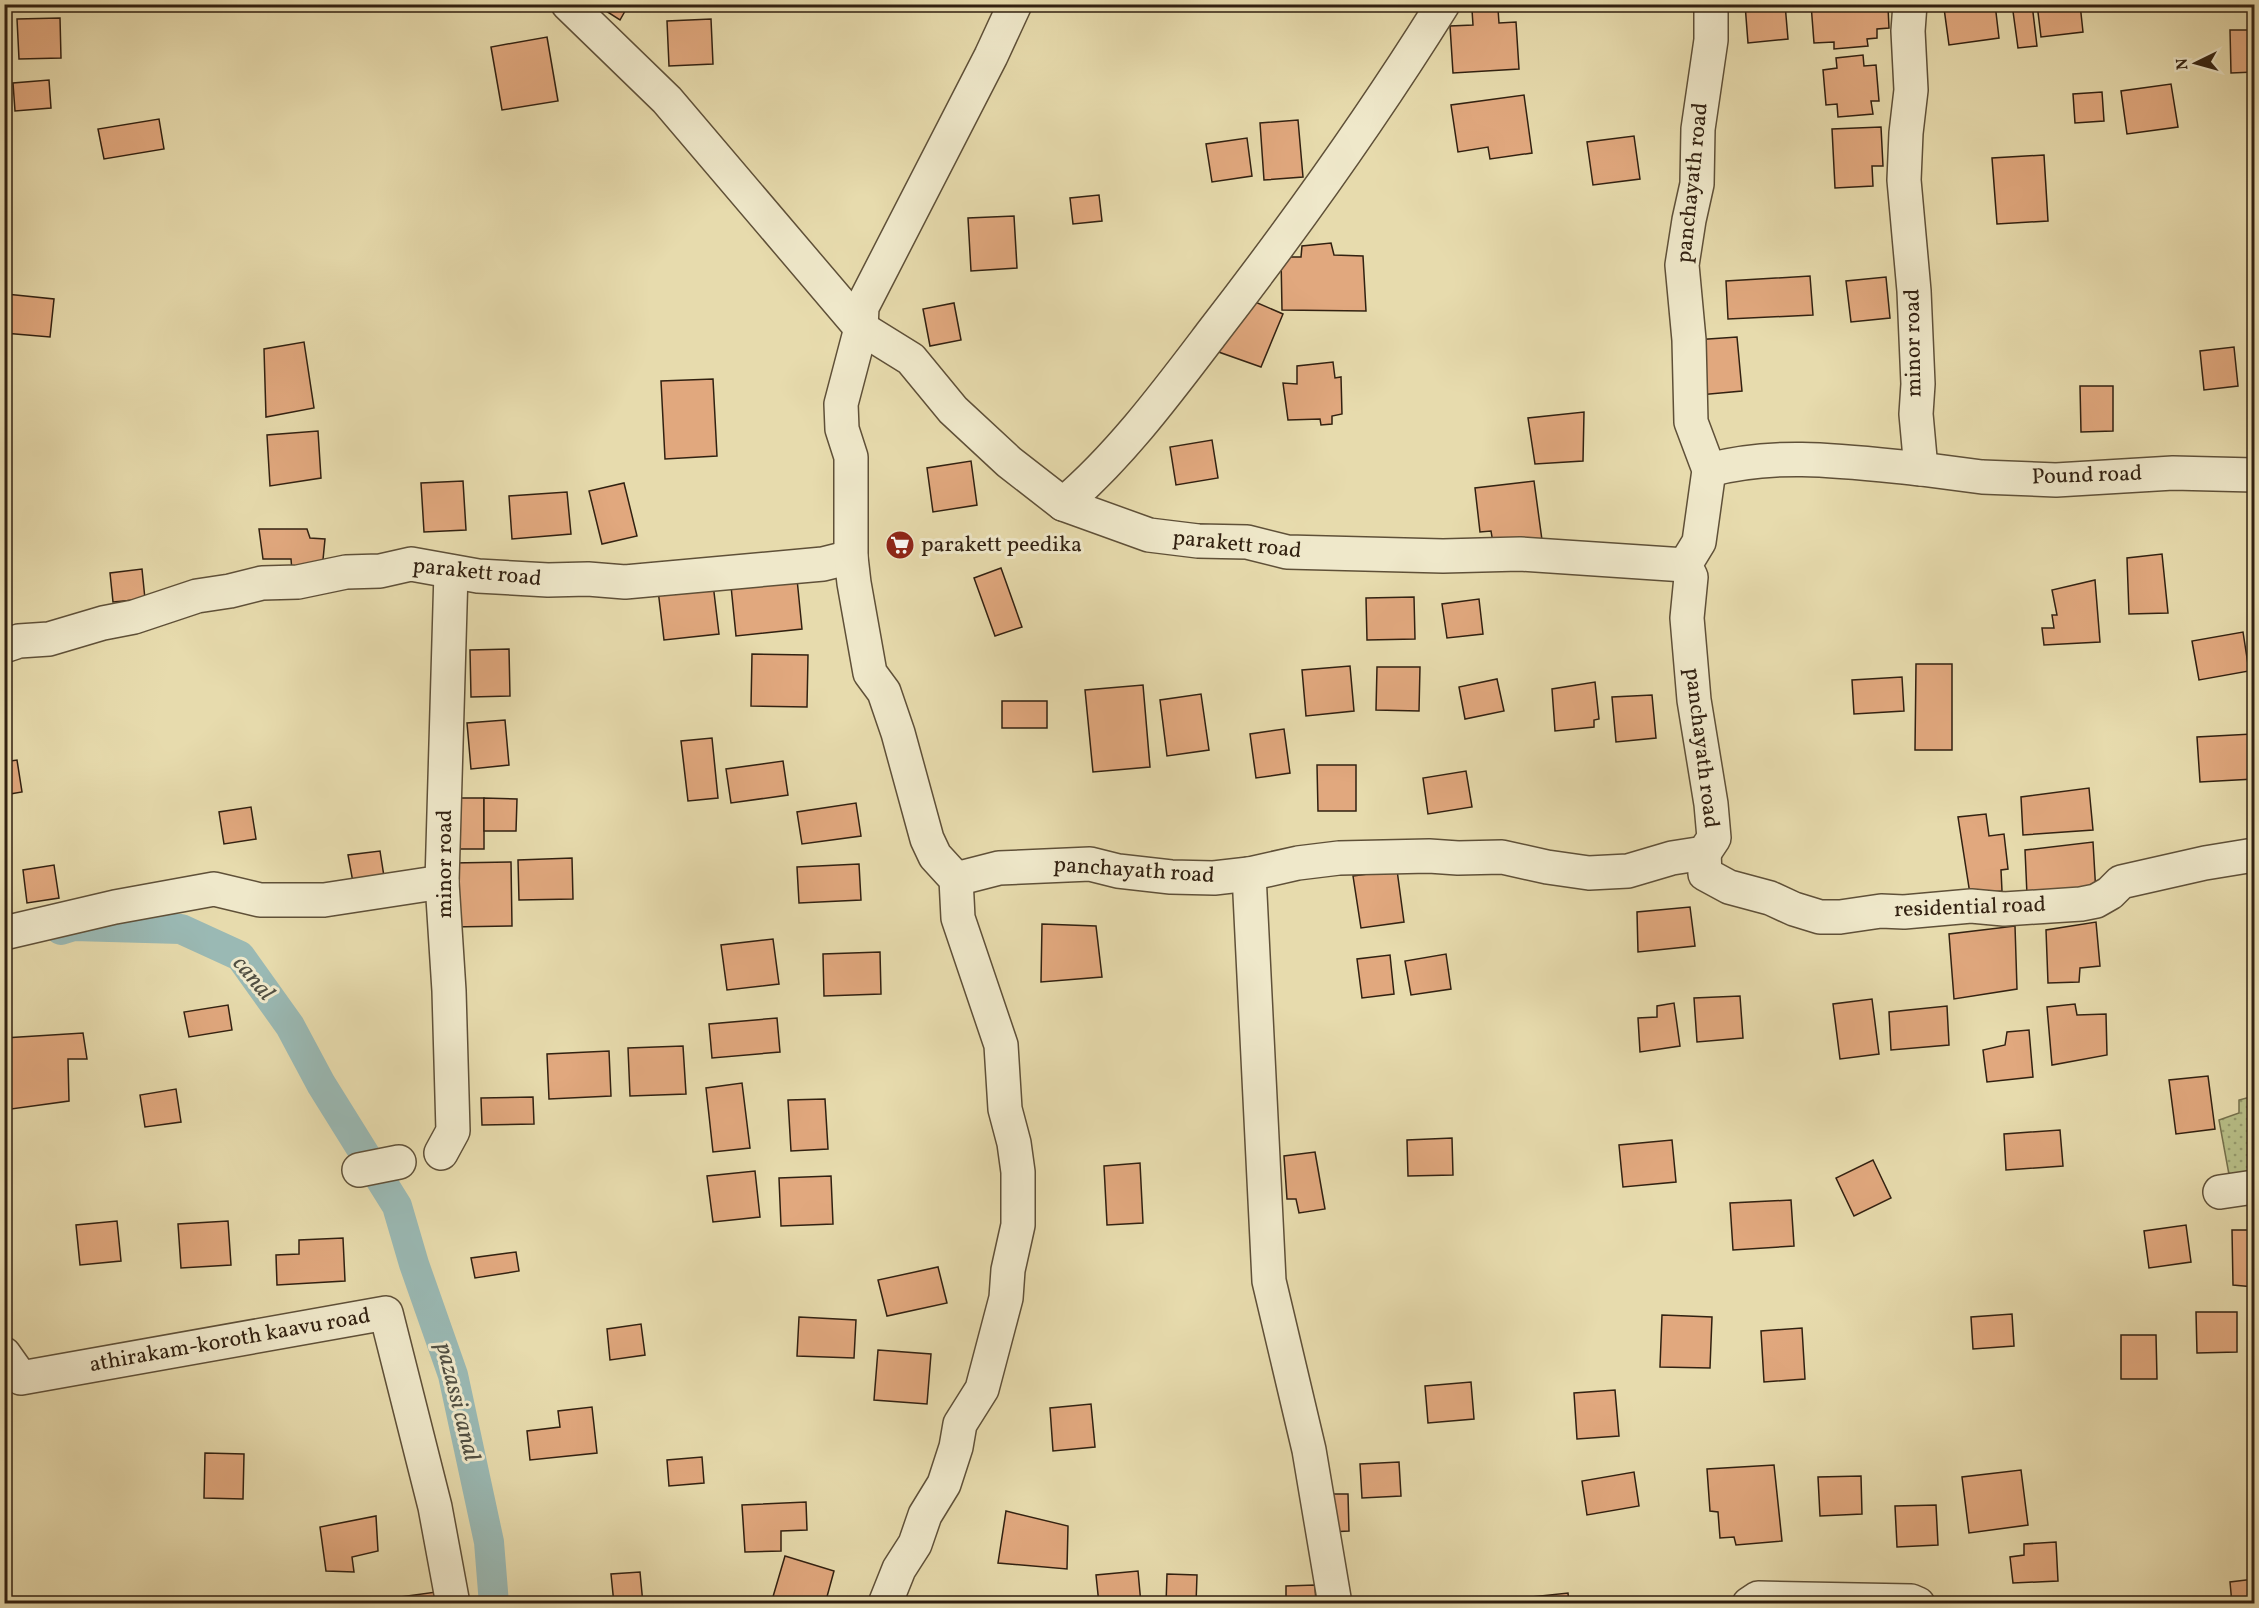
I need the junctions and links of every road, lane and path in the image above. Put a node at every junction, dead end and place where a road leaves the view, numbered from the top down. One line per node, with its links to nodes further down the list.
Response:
1 (568, 4): 6 (street, parakett road)
2 (1015, 4): 6 (street)
3 (1443, 4): 10 (street)
4 (1711, 4): 8 (street, panchayath road)
5 (1910, 4): 7 (street, minor road)
6 (861, 328): 10 (street, parakett road); 11 (street)
7 (1921, 469): 8 (street); 9 (street, Pound road)
8 (1709, 470): 12 (street, panchayath road)
9 (2254, 474)
10 (1064, 504): 12 (street, parakett road)
11 (851, 557): 13 (street, parakett road); 18 (street)
12 (1685, 565): 15 (street, panchayath road)
13 (451, 572): 14 (street, parakett road); 19 (street, minor road)
14 (4, 646)
15 (1704, 853): 16 (street, residential road); 17 (street, panchayath road)
16 (2254, 855)
17 (1249, 874): 18 (street, panchayath road); 29 (street)
18 (956, 879): 28 (street)
19 (442, 882): 20 (street); 21 (street, minor road)
20 (4, 933)
21 (441, 1153)
22 (399, 1162): 23 (street)
23 (359, 1170)
24 (2254, 1187): 25 (street)
25 (2220, 1192)
26 (4, 1354): 27 (street, athirakam-koroth kaavu road)
27 (453, 1604)
28 (885, 1604)
29 (1335, 1604)
30 (1749, 1604): 31 (street)
31 (1918, 1604)

